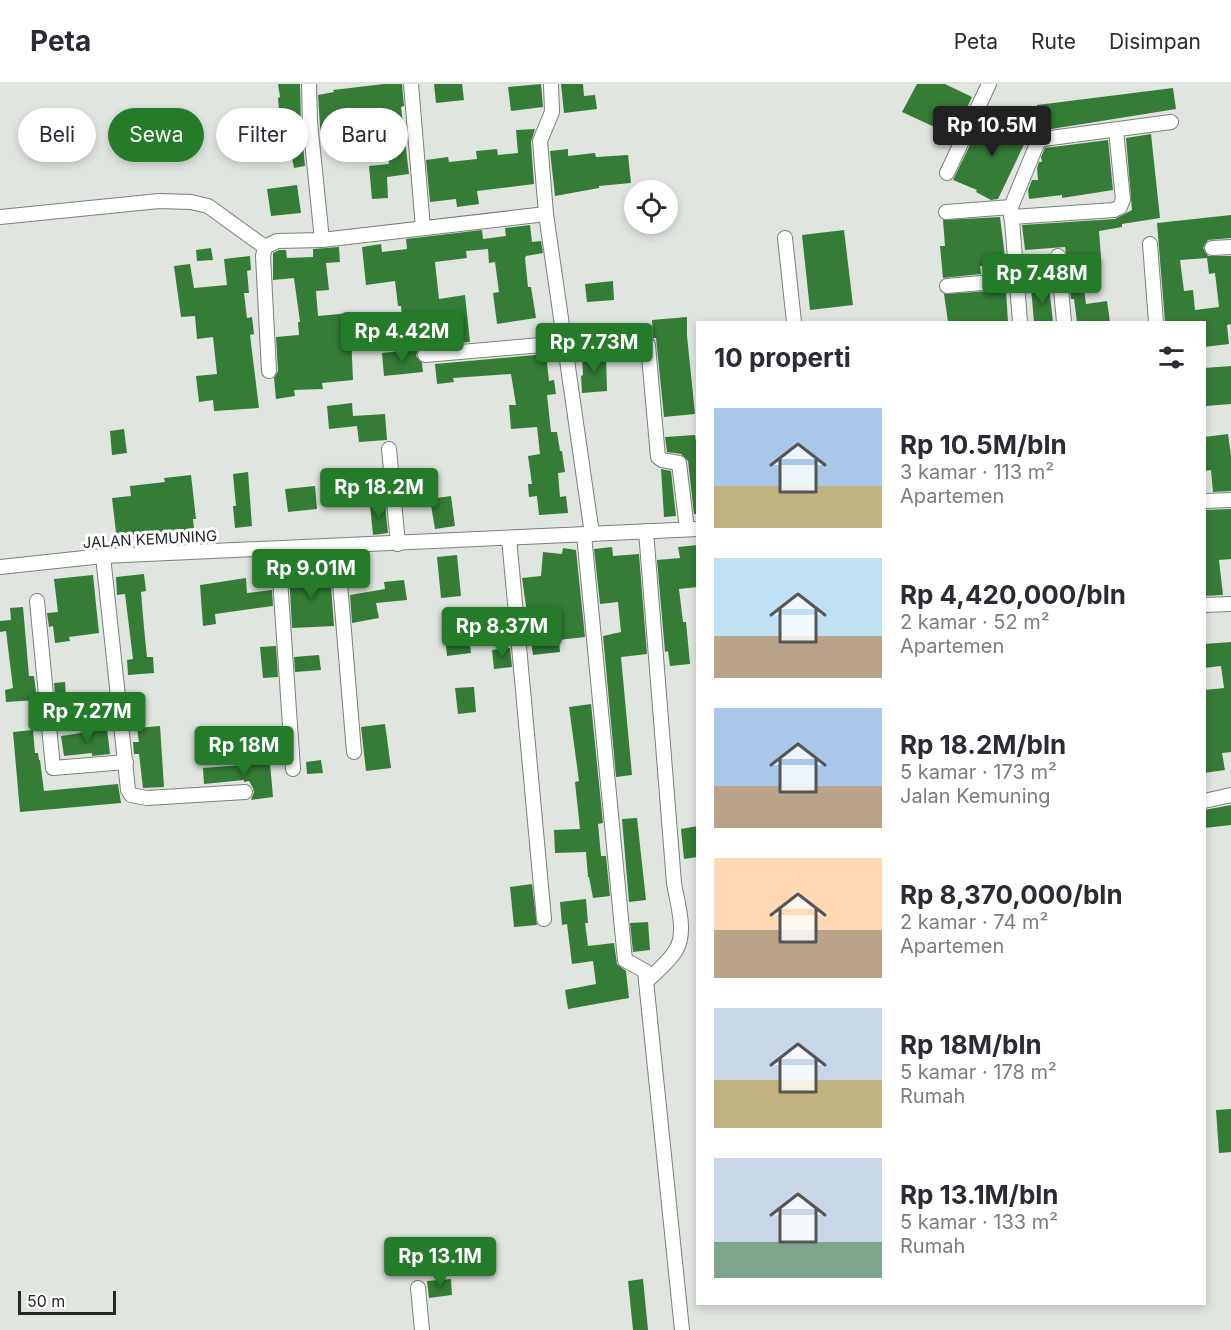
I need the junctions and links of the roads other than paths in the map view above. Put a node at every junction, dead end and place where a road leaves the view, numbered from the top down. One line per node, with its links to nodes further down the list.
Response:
1 (309, 84): 14 (street)
2 (411, 84): 12 (street)
3 (551, 84): 10 (street)
4 (989, 84): 7 (street)
5 (1171, 122): 6 (street)
6 (1116, 131): 9 (street); 9 (street)
7 (947, 173)
8 (946, 212): 9 (street)
9 (1011, 212): 20 (street)
10 (546, 214): 12 (street); 26 (street)
11 (0, 217): 16 (street)
12 (423, 228): 14 (street)
13 (785, 238): 22 (street)
14 (322, 240): 16 (street)
15 (1150, 244): 25 (street)
16 (265, 247): 29 (street)
17 (1231, 247): 18 (street)
18 (1212, 248)
19 (1059, 256): 24 (street)
20 (1016, 280): 21 (street); 23 (street)
21 (947, 286)
22 (794, 321)
23 (1020, 321)
24 (1064, 321)
25 (1156, 321)
26 (565, 343): 28 (street); 35 (street)
27 (648, 345): 33 (street)
28 (425, 355)
29 (269, 371)
30 (389, 449): 37 (street)
31 (1231, 500): 32 (street)
32 (1206, 501)
33 (692, 529): 34 (street, JALAN KEMUNING)
34 (646, 531): 35 (street, JALAN KEMUNING); 52 (street)
35 (588, 535): 36 (street, JALAN KEMUNING); 52 (street)
36 (508, 538): 37 (street, JALAN KEMUNING); 51 (street)
37 (398, 544): 38 (street, JALAN KEMUNING)
38 (337, 547): 39 (street, JALAN KEMUNING); 45 (street)
39 (278, 550): 40 (street, JALAN KEMUNING); 47 (street)
40 (103, 556): 41 (street, JALAN KEMUNING); 46 (street)
41 (0, 567)
42 (37, 601): 46 (street)
43 (1231, 604): 44 (street)
44 (1206, 605)
45 (354, 752)
46 (126, 762): 48 (street)
47 (292, 769)
48 (245, 792)
49 (1231, 795): 50 (street)
50 (1206, 801)
51 (544, 919)
52 (646, 982): 55 (street)
53 (418, 1288): 54 (street)
54 (422, 1330)
55 (682, 1330)

